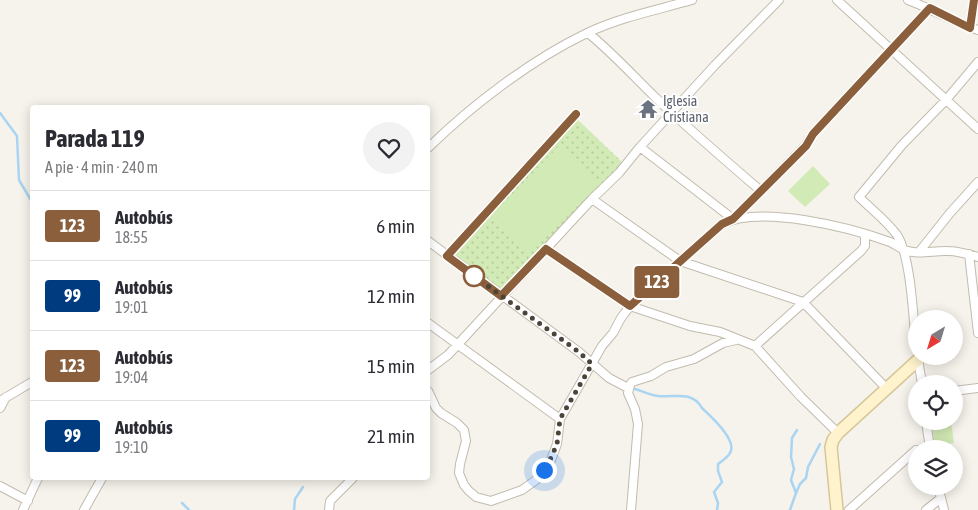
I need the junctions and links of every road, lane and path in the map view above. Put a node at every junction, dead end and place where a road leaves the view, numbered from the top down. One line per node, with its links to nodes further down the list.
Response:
1 (692, 0): 8 (street)
2 (779, 0): 12 (street)
3 (836, 0): 9 (street)
4 (908, 0): 6 (street)
5 (974, 0): 7 (street)
6 (930, 8): 7 (street); 9 (street)
7 (974, 29)
8 (588, 33): 12 (street); 15 (street)
9 (892, 50): 11 (street); 18 (street)
10 (978, 62): 11 (street)
11 (946, 100): 14 (street); 24 (street)
12 (672, 113): 16 (street); 18 (street)
13 (576, 114): 27 (street)
14 (978, 130)
15 (430, 146)
16 (640, 147): 19 (street); 20 (street)
17 (978, 182): 25 (street)
18 (761, 191): 20 (street)
19 (592, 199): 23 (street); 29 (street)
20 (733, 219): 21 (street); 29 (street)
21 (865, 235): 24 (street); 31 (street)
22 (430, 243): 27 (street)
23 (546, 249): 30 (street); 32 (street)
24 (903, 250): 25 (street); 33 (street)
25 (919, 252): 26 (street)
26 (969, 254): 28 (street); 35 (street)
27 (447, 256): 30 (street)
28 (978, 257)
29 (680, 261): 31 (street); 32 (street)
30 (501, 296): 37 (street); 39 (street)
31 (803, 302): 38 (street); 45 (street)
32 (630, 306): 36 (street); 39 (street)
33 (912, 310)
34 (430, 324): 37 (street)
35 (978, 334)
36 (738, 340): 38 (street); 43 (street)
37 (456, 345): 41 (street); 50 (street)
38 (755, 346): 52 (street)
39 (592, 364): 43 (street); 50 (street)
40 (911, 365): 45 (street)
41 (430, 368)
42 (30, 383): 47 (street)
43 (628, 388): 65 (street)
44 (978, 388): 46 (street)
45 (887, 389): 52 (street)
46 (963, 390)
47 (3, 399): 49 (street)
48 (430, 403): 50 (street)
49 (0, 408)
50 (560, 419)
51 (927, 430): 53 (street)
52 (838, 433): 66 (street)
53 (928, 440)
54 (908, 458): 67 (street)
55 (37, 480): 61 (street)
56 (101, 480): 63 (street)
57 (351, 480): 64 (street)
58 (0, 486): 61 (street)
59 (940, 495): 60 (street)
60 (941, 498): 68 (street); 69 (street)
61 (28, 501): 62 (street)
62 (24, 510)
63 (84, 510)
64 (329, 510)
65 (632, 510)
66 (836, 510)
67 (849, 510)
68 (926, 510)
69 (944, 510)

